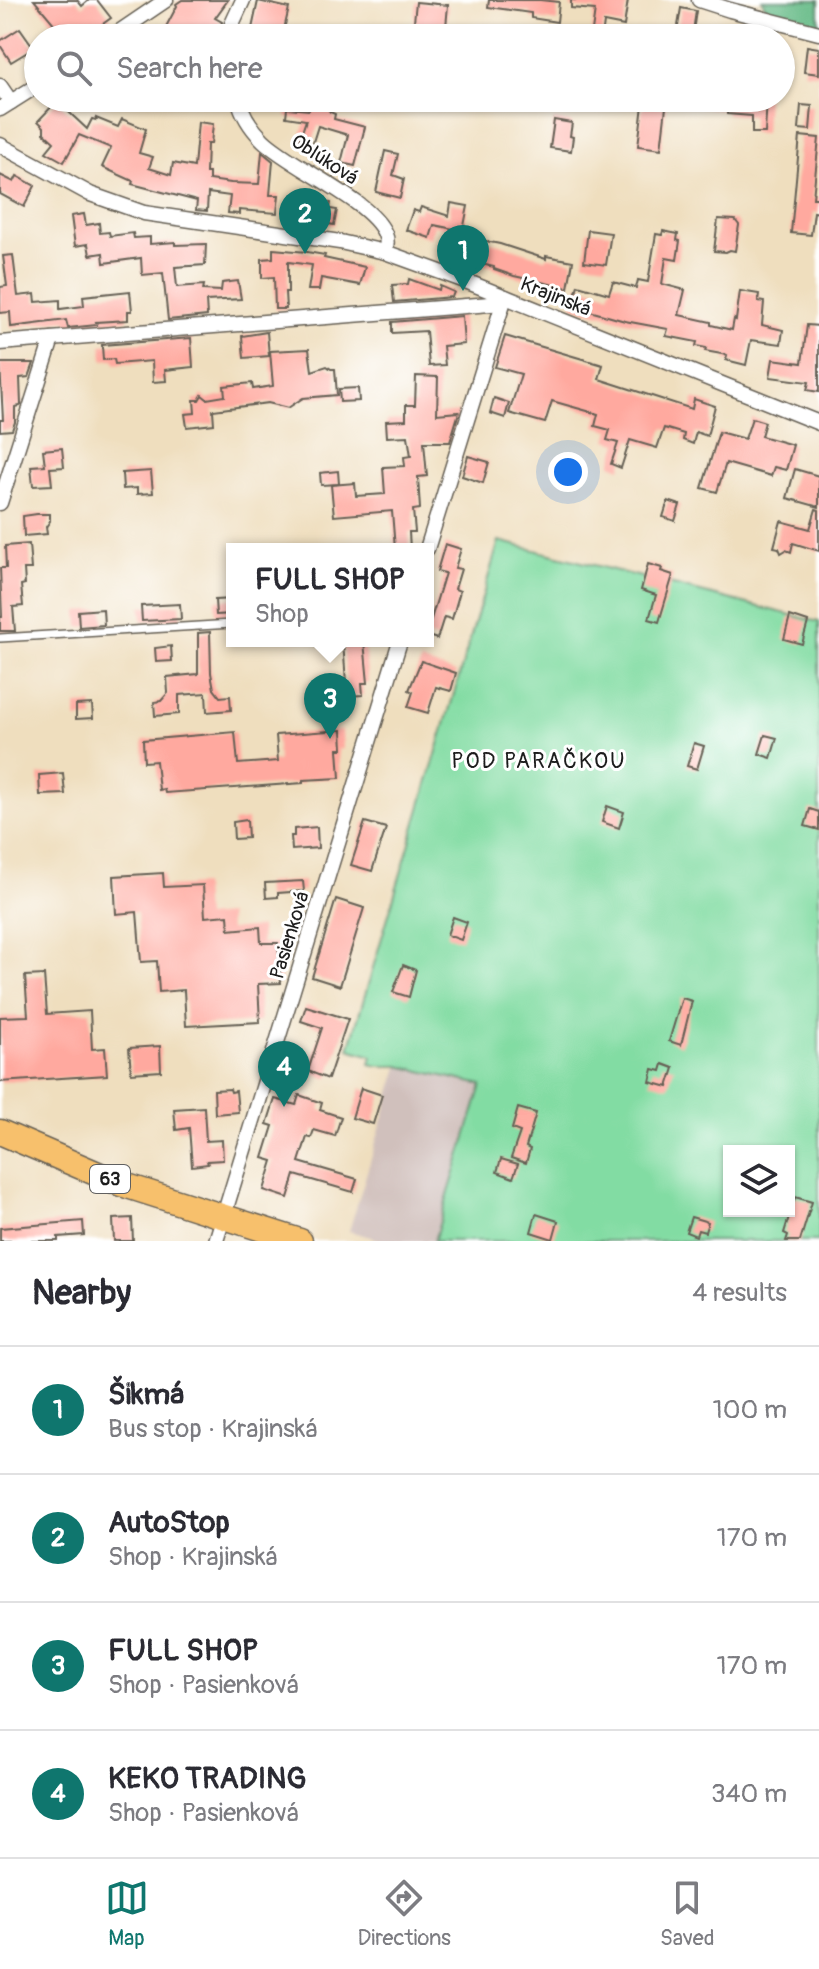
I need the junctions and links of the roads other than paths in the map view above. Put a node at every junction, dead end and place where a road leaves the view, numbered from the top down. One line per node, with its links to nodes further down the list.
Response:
1 (166, 0): 5 (street)
2 (243, 0): 6 (street)
3 (699, 0): 4 (street)
4 (750, 7): 7 (street)
5 (131, 24)
6 (232, 24)
7 (819, 33)
8 (0, 86): 10 (street)
9 (24, 94): 10 (street)
10 (6, 106)
11 (244, 112): 13 (street, Oblúková)
12 (0, 145): 13 (street, Krajinská)
13 (385, 252): 14 (street, Krajinská)
14 (504, 300): 15 (street); 17 (street, Krajinská); 19 (street)
15 (52, 339): 16 (street); 18 (street)
16 (0, 343)
17 (819, 423)
18 (0, 503)
19 (429, 543)
20 (226, 624): 21 (lane)
21 (0, 638)
22 (398, 647): 24 (street, Pasienková)
23 (0, 1132): 24 (main road, 63)
24 (224, 1217): 25 (street, Pasienková); 26 (main road, 63)
25 (216, 1241)
26 (300, 1241)

